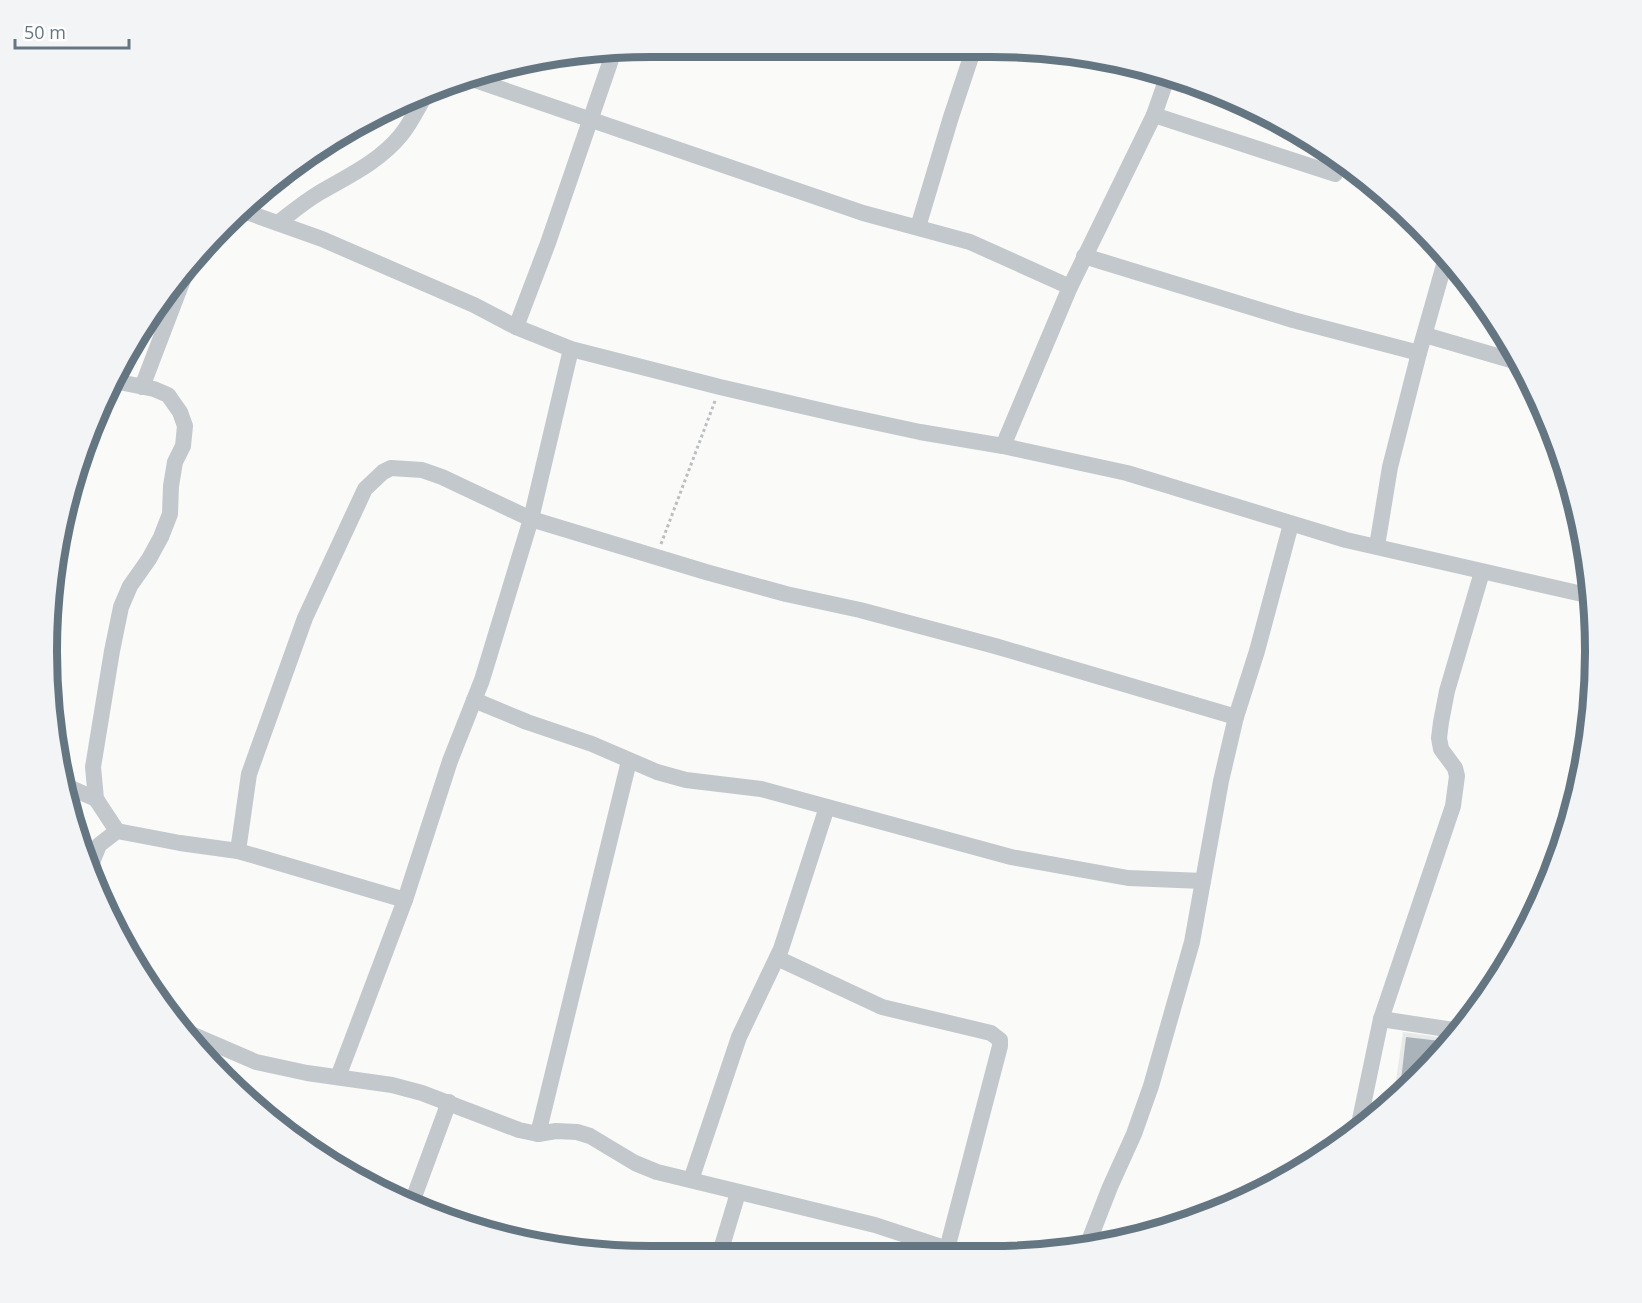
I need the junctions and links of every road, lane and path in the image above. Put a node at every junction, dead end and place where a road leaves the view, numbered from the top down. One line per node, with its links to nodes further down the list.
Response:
1 (971, 57): 11 (street)
2 (611, 58): 7 (street)
3 (481, 82): 7 (street)
4 (1165, 84): 6 (street)
5 (421, 103): 10 (street)
6 (1154, 115): 8 (street); 12 (street)
7 (590, 119): 11 (street); 16 (street)
8 (1335, 174)
9 (251, 213): 10 (street)
10 (278, 223): 16 (street)
11 (918, 227): 14 (street)
12 (1084, 256): 14 (street); 19 (street)
13 (1443, 268): 17 (street)
14 (1070, 287): 24 (street)
15 (178, 292): 22 (street)
16 (516, 327): 18 (street)
17 (1425, 335): 19 (street); 20 (street)
18 (571, 348): 23 (street); 25 (street)
19 (1419, 353): 27 (street)
20 (1508, 359)
21 (121, 383): 22 (street)
22 (142, 387): 35 (street)
23 (720, 387): 24 (street); 28 (path)
24 (1003, 446): 26 (street)
25 (531, 519): 28 (street); 31 (street); 38 (street)
26 (1291, 524): 27 (street); 32 (street)
27 (1377, 546): 29 (street)
28 (656, 557): 32 (street)
29 (1482, 572): 30 (street); 43 (street)
30 (1582, 594)
31 (474, 700): 33 (street); 41 (street)
32 (1236, 717): 40 (street)
33 (629, 761): 36 (street); 49 (street)
34 (73, 788): 35 (street)
35 (96, 799): 37 (street)
36 (827, 807): 40 (street); 42 (street)
37 (117, 831): 38 (street); 39 (street)
38 (237, 851): 41 (street)
39 (94, 857)
40 (1203, 880): 53 (street)
41 (405, 900): 46 (street)
42 (777, 958): 50 (street); 56 (street)
43 (1381, 1018): 44 (street); 48 (street)
44 (1449, 1029)
45 (210, 1049): 46 (street)
46 (338, 1077): 47 (street)
47 (449, 1102): 49 (street); 52 (street)
48 (1361, 1116)
49 (538, 1134): 50 (street)
50 (691, 1180): 51 (street)
51 (738, 1193): 54 (street); 55 (street)
52 (414, 1196)
53 (1090, 1237)
54 (722, 1246)
55 (938, 1246)
56 (948, 1246)

